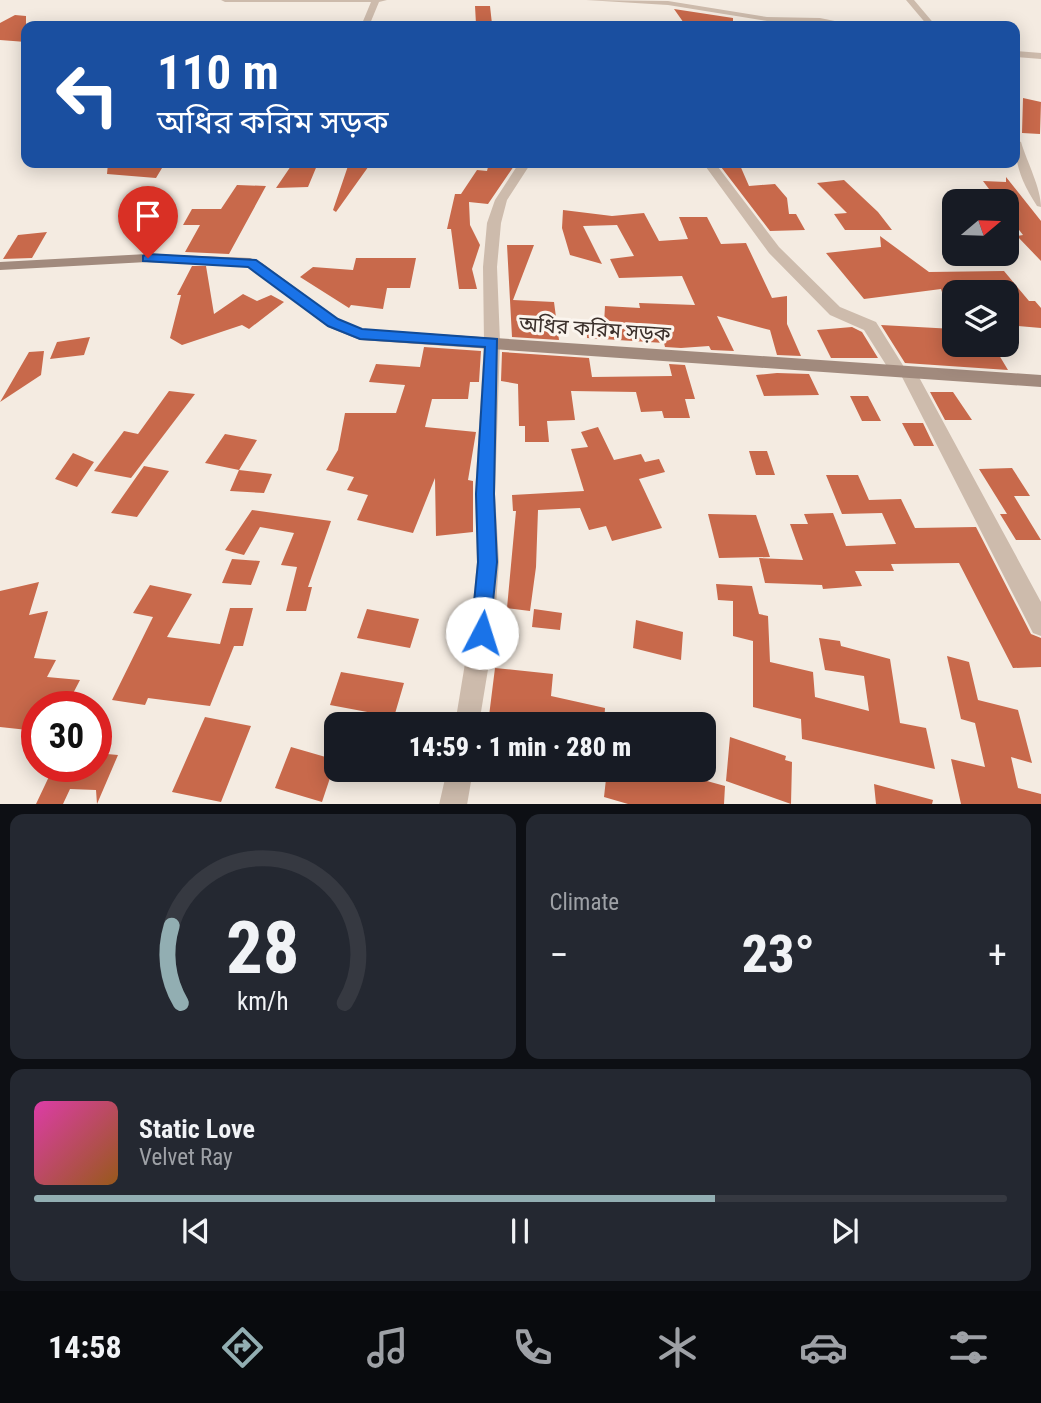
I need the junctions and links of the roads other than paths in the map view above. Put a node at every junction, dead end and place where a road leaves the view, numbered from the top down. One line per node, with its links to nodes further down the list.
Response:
1 (225, 0): 2 (street)
2 (376, 0): 3 (street); 7 (street)
3 (383, 0)
4 (590, 0): 6 (street)
5 (910, 0): 9 (street)
6 (667, 1): 8 (street)
7 (367, 21)
8 (826, 21)
9 (929, 21)
10 (1020, 54): 11 (street)
11 (1041, 56)
12 (1020, 158): 15 (street)
13 (522, 168): 17 (street)
14 (713, 168): 18 (street)
15 (1041, 203)
16 (0, 266): 17 (main road, অধির করিম সড়ক)
17 (492, 342): 18 (main road, অধির করিম সড়ক); 21 (street)
18 (903, 372): 19 (main road, অধির করিম সড়ক); 20 (street)
19 (1041, 381)
20 (1041, 625)
21 (469, 712)
22 (458, 782): 23 (street)
23 (453, 804)

